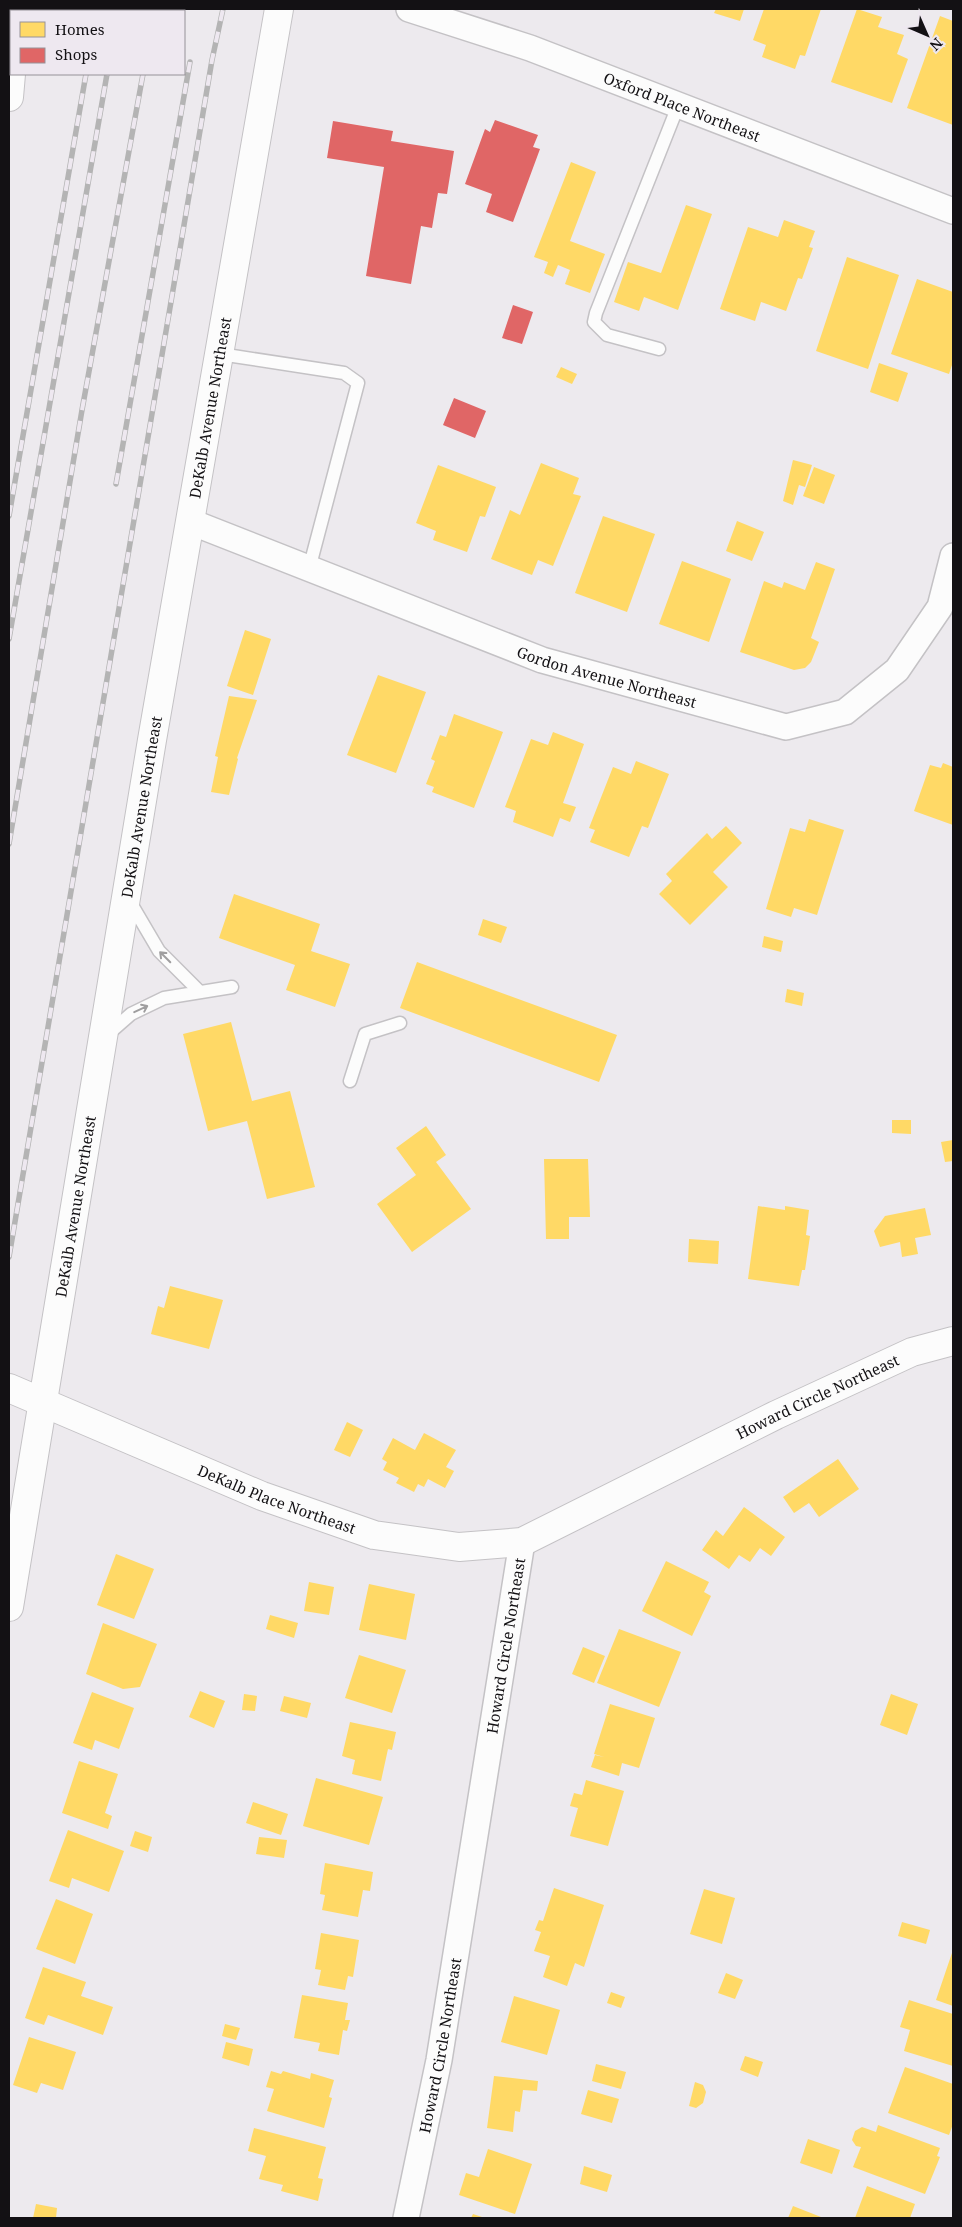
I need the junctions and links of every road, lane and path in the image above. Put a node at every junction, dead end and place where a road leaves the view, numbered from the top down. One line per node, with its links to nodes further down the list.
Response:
1 (279, 9): 8 (main road, DeKalb Avenue Northeast)
2 (409, 9): 5 (street, Oxford Place Northeast)
3 (12, 75): 4 (main road)
4 (9, 97)
5 (678, 106): 6 (street, Oxford Place Northeast); 7 (lane)
6 (953, 211)
7 (659, 349)
8 (220, 354): 9 (main road, DeKalb Avenue Northeast); 11 (lane)
9 (191, 522): 11 (street, Gordon Avenue Northeast); 12 (main road, DeKalb Avenue Northeast)
10 (953, 556): 11 (street, Gordon Avenue Northeast)
11 (309, 569)
12 (127, 896): 14 (lane, one-way to 12); 16 (main road, DeKalb Avenue Northeast)
13 (232, 987): 14 (lane)
14 (200, 992): 16 (lane, one-way to 14)
15 (400, 1023): 17 (lane)
16 (103, 1039): 20 (main road, DeKalb Avenue Northeast)
17 (350, 1080)
18 (953, 1341): 21 (main road, Howard Circle Northeast)
19 (9, 1388): 20 (main road, DeKalb Place Northeast)
20 (43, 1403): 21 (main road, DeKalb Place Northeast); 22 (main road, DeKalb Avenue Northeast)
21 (522, 1542): 23 (street, Howard Circle Northeast)
22 (9, 1607)
23 (406, 2218)

